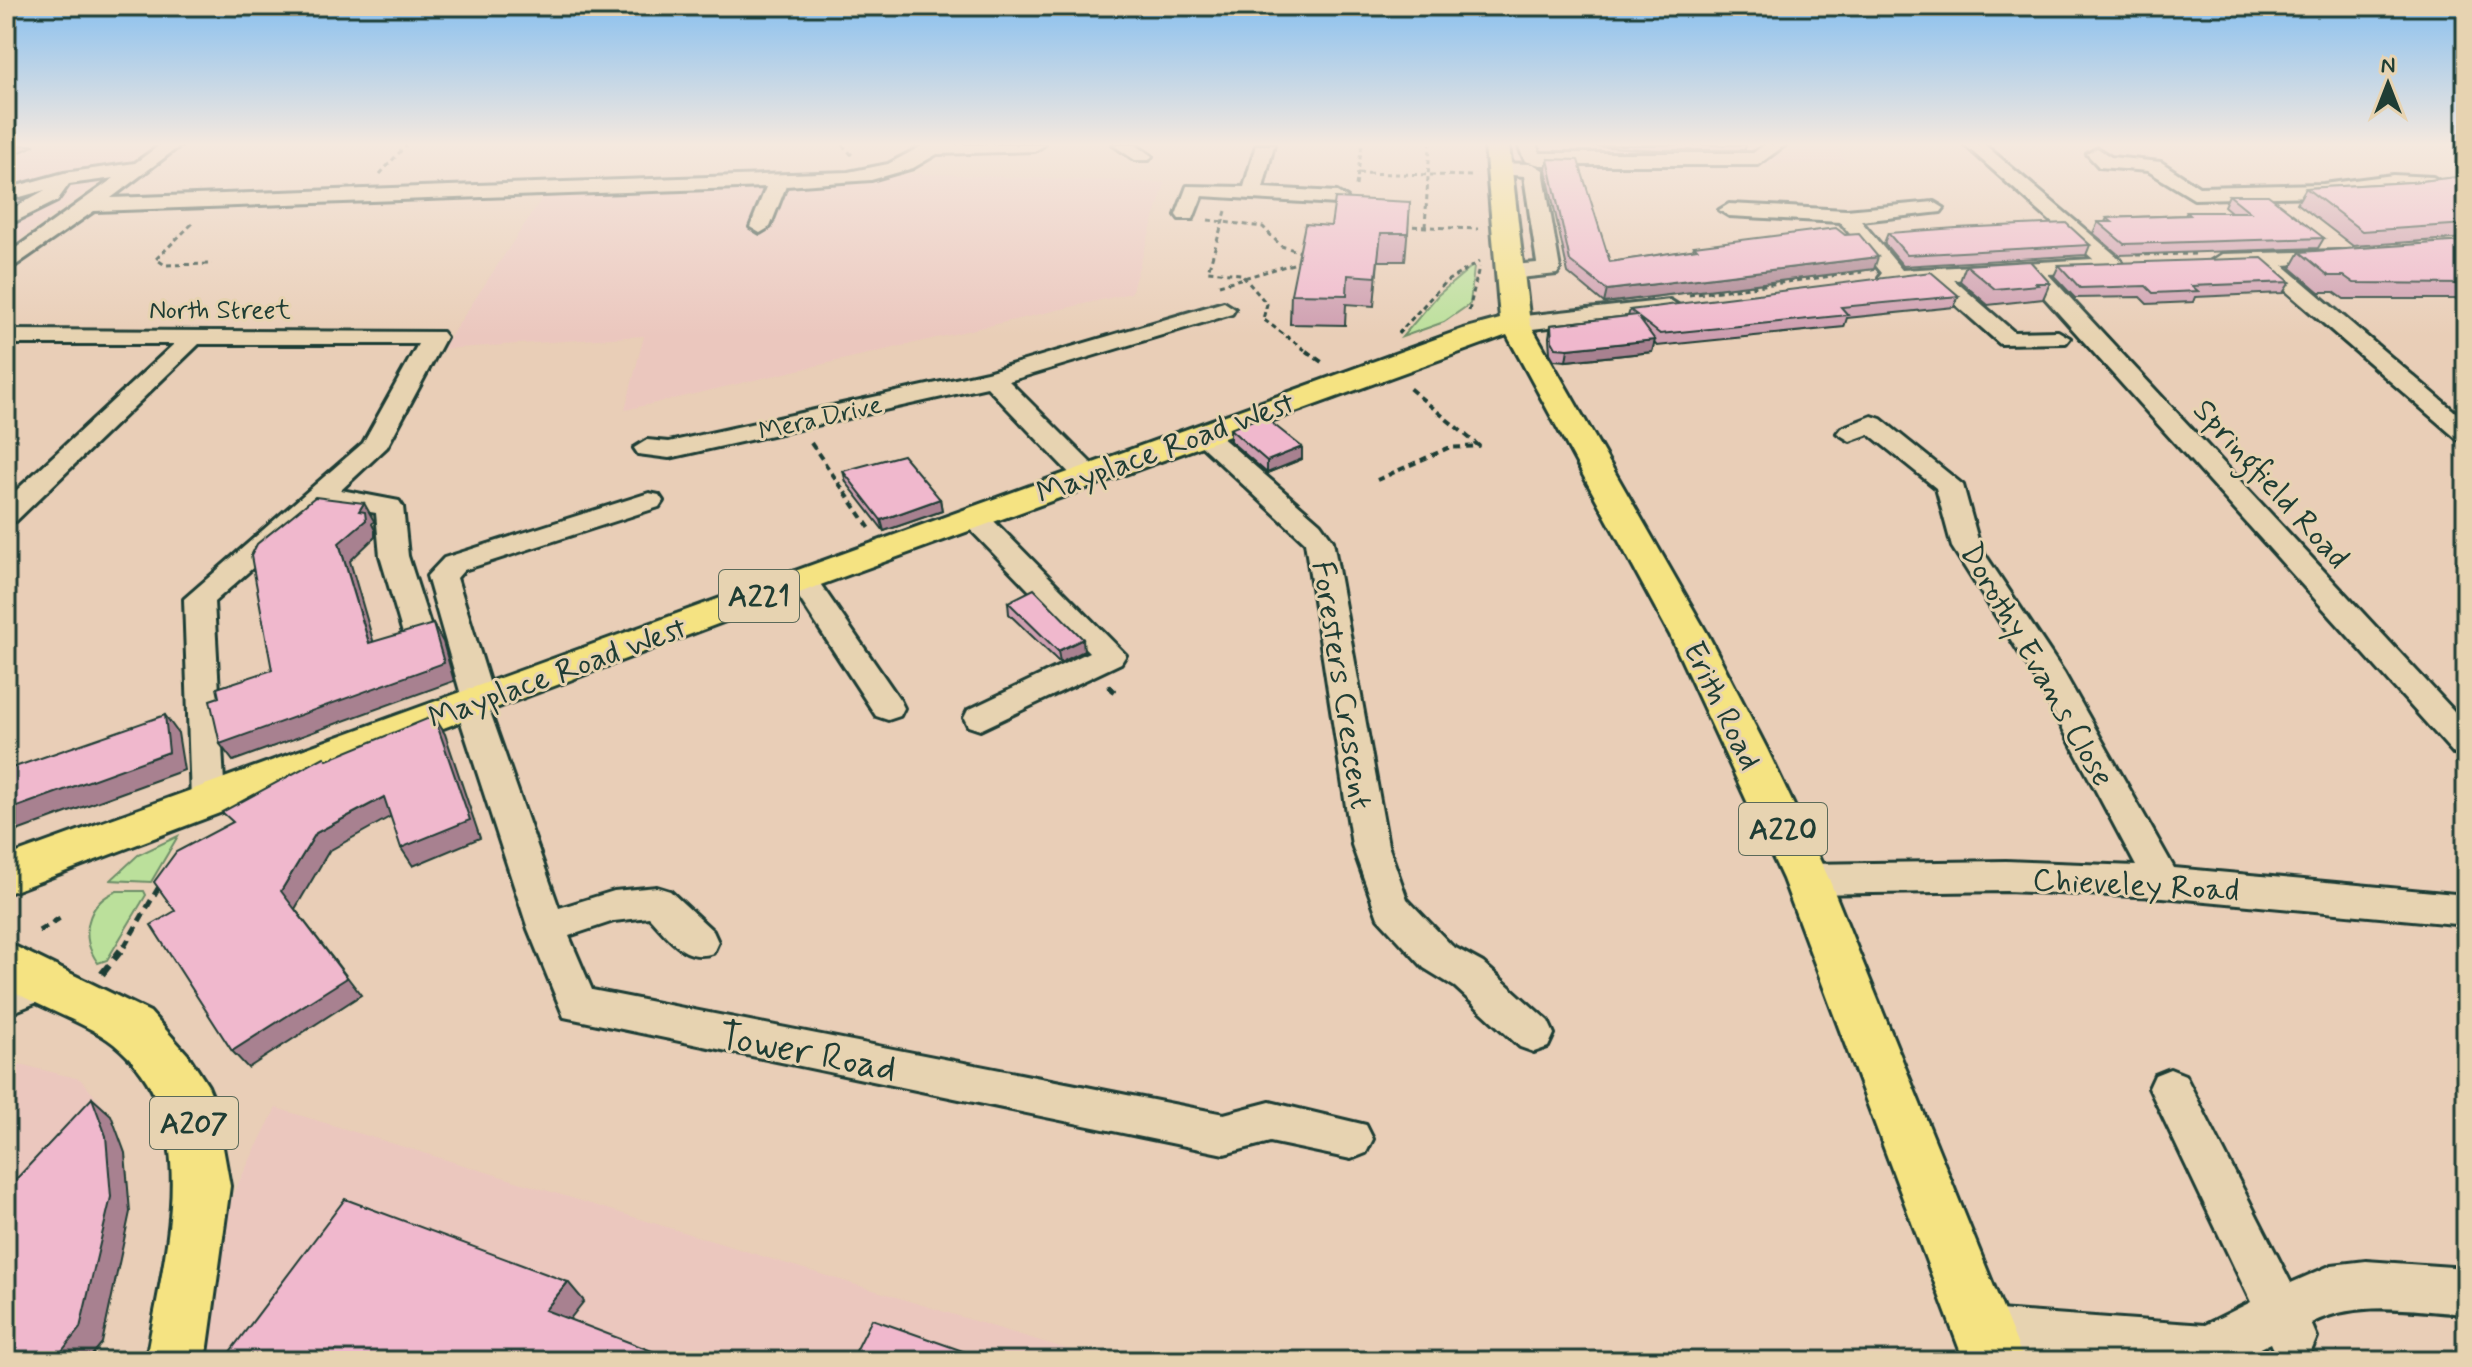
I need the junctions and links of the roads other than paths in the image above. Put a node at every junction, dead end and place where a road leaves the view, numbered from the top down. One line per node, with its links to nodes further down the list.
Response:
1 (27, 209): 14 (street)
2 (85, 209): 21 (street)
3 (767, 209): 15 (street)
4 (1188, 209): 12 (street)
5 (1496, 209): 23 (main road, Erith Road / A220)
6 (1539, 209): 23 (street)
7 (1925, 209): 13 (street)
8 (2048, 209): 19 (street)
9 (2285, 209): 11 (street)
10 (1729, 210): 13 (street)
11 (2288, 211)
12 (1186, 215)
13 (1846, 216): 25 (street)
14 (6, 220)
15 (760, 227)
16 (2321, 237): 17 (street)
17 (2263, 260): 18 (street); 36 (street)
18 (2200, 262)
19 (2112, 264): 20 (street); 22 (street)
20 (2139, 264)
21 (6, 265)
22 (2029, 267): 24 (street); 48 (street, Springfield Road)
23 (1510, 272): 29 (main road, Erith Road / A220)
24 (1933, 273): 25 (street); 31 (street)
25 (1896, 276): 26 (street)
26 (1868, 280)
27 (1220, 297): 33 (street, Mera Drive)
28 (1689, 304): 29 (street)
29 (1515, 324): 35 (main road, Mayplace Road West / A221); 51 (main road, Erith Road / A220)
30 (6, 337): 32 (street, North Street)
31 (2058, 338)
32 (188, 339): 39 (street, North Street); 41 (street)
33 (992, 378): 37 (street, Mera Drive); 38 (street)
34 (1905, 417): 52 (street, Dorothy Evans Close)
35 (1202, 433): 38 (main road, Mayplace Road West / A221); 57 (street, Foresters Crescent)
36 (2466, 434)
37 (647, 448)
38 (1087, 475): 42 (main road, Mayplace Road West / A221)
39 (321, 495): 44 (street); 49 (street)
40 (649, 501): 45 (street, Tower Road)
41 (6, 515)
42 (974, 517): 43 (main road, Mayplace Road West / A221); 47 (street)
43 (802, 579): 45 (main road, Mayplace Road West / A221); 46 (street)
44 (419, 637)
45 (475, 703): 49 (main road, Mayplace Road West / A221); 54 (street, Tower Road)
46 (888, 708)
47 (980, 718)
48 (2466, 745)
49 (208, 794): 50 (main road, Mayplace Road West / A221)
50 (6, 876)
51 (1806, 879): 52 (street, Chieveley Road); 63 (main road, Erith Road / A220)
52 (2163, 882): 53 (street, Chieveley Road)
53 (2466, 910)
54 (547, 929): 55 (street); 59 (street, Tower Road)
55 (699, 942)
56 (34, 975): 61 (main road, A207)
57 (1534, 1034)
58 (2170, 1088): 62 (street)
59 (1351, 1139)
60 (2449, 1289): 62 (street)
61 (184, 1297): 64 (main road, A207); 65 (main road, A207)
62 (2286, 1324): 63 (street)
63 (1989, 1347)
64 (147, 1361)
65 (176, 1361)

